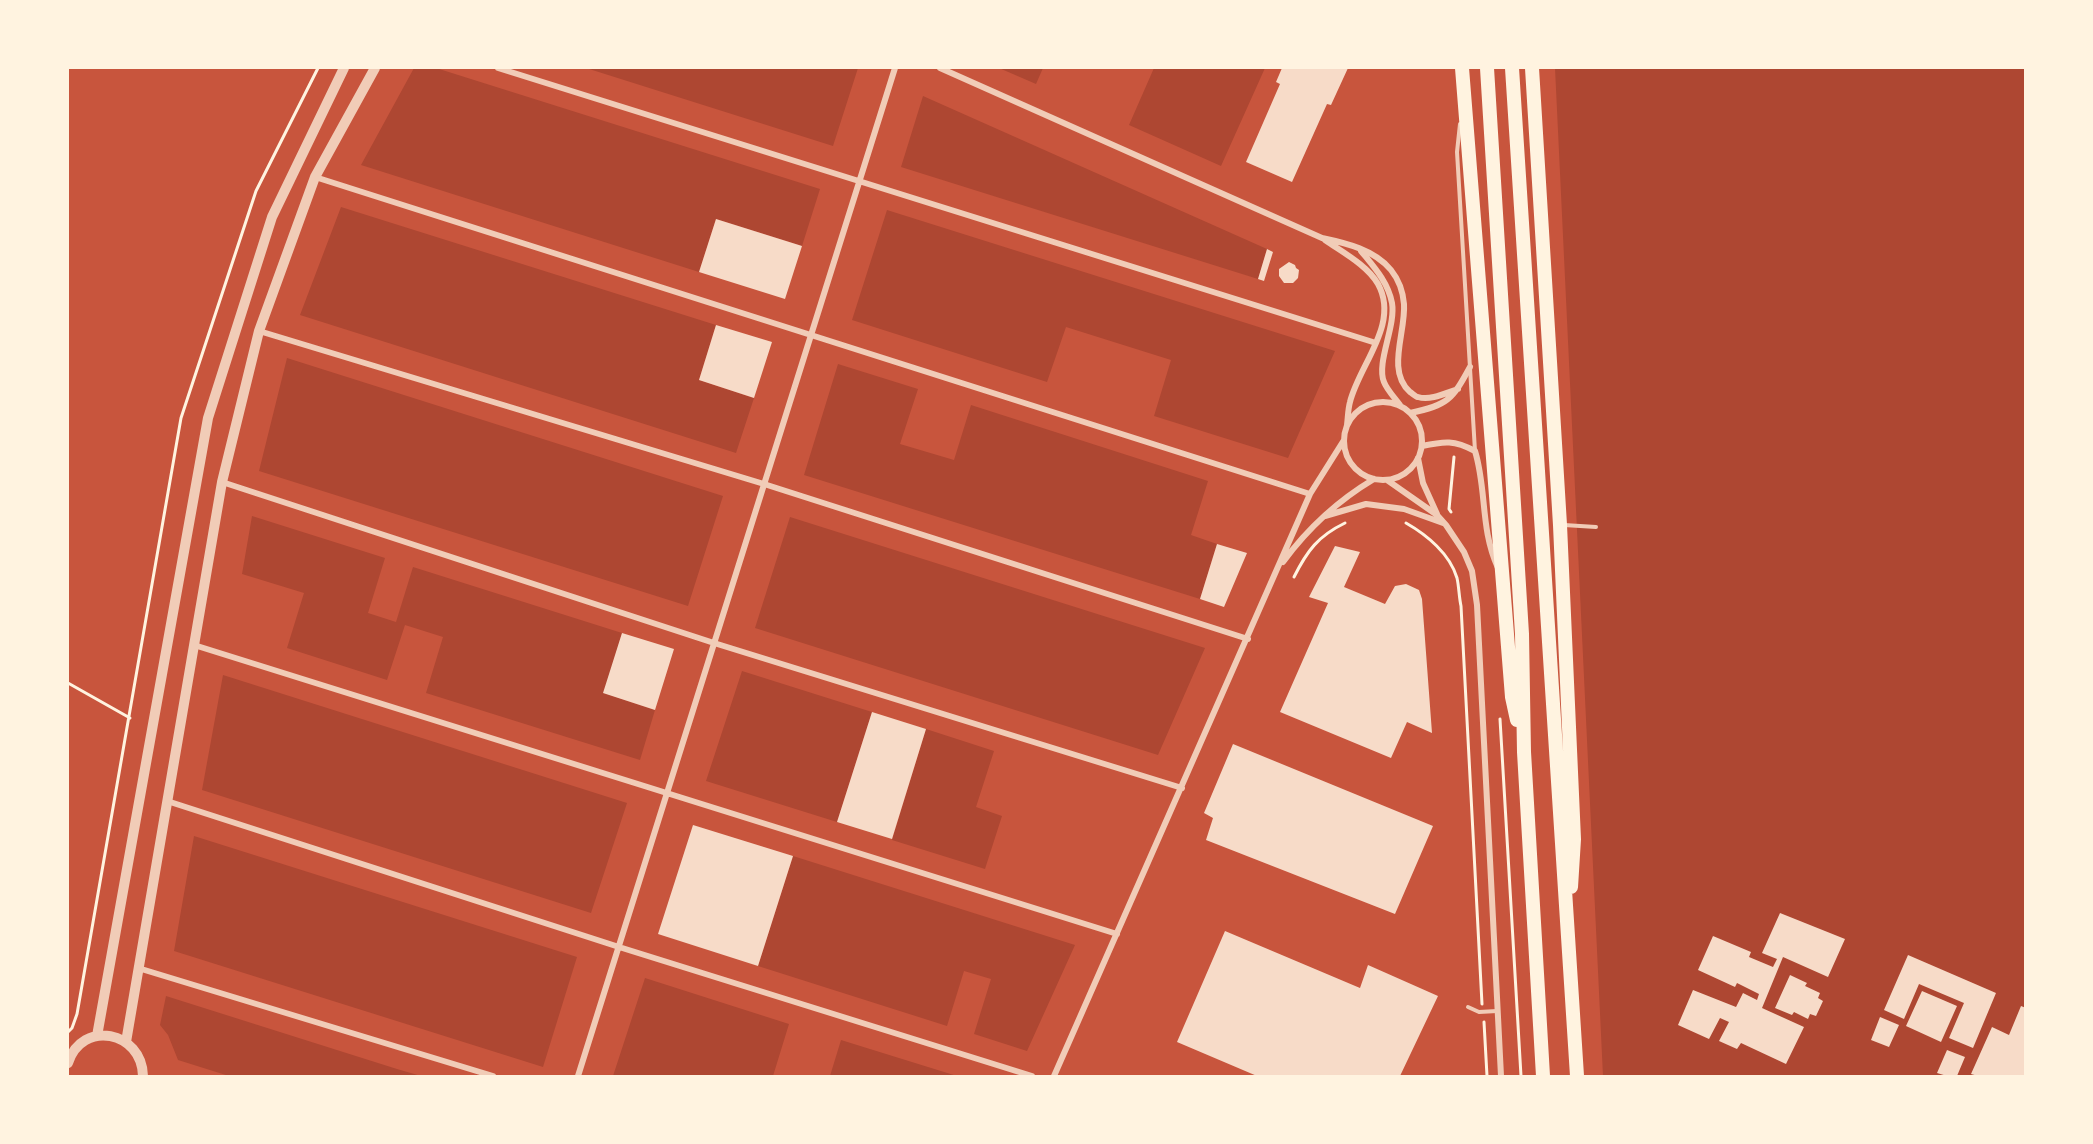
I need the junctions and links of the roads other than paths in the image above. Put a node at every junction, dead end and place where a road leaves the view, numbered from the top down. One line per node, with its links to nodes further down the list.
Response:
1 (344, 68): 52 (street)
2 (375, 68): 11 (street)
3 (498, 68): 12 (street)
4 (895, 68): 12 (street)
5 (940, 68): 13 (street)
6 (1462, 68): 10 (highway)
7 (1487, 68): 42 (highway)
8 (1512, 68): 47 (highway)
9 (1532, 68): 35 (highway)
10 (1464, 90): 18 (lane); 38 (highway)
11 (315, 177): 15 (street); 16 (street)
12 (860, 180): 16 (street); 17 (street)
13 (1322, 238): 14 (street); 17 (street)
14 (1359, 249): 19 (street); 20 (street)
15 (259, 331): 29 (street); 30 (street)
16 (812, 334): 30 (street); 31 (street)
17 (1376, 343): 22 (street)
18 (1470, 367): 19 (street); 25 (lane)
19 (1458, 389): 21 (street)
20 (1400, 406): 21 (street); 22 (street)
21 (1410, 413): 24 (street)
22 (1347, 426): 23 (street)
23 (1344, 440): 27 (street); 31 (street)
24 (1422, 447): 25 (street); 26 (street)
25 (1475, 451): 38 (street)
26 (1418, 458): 28 (street); 32 (street)
27 (1374, 479): 28 (street); 33 (street)
28 (1387, 480): 32 (street)
29 (222, 482): 40 (street); 41 (street)
30 (764, 484): 39 (street); 40 (street)
31 (1310, 494): 37 (street)
32 (1437, 515): 34 (street)
33 (1322, 517): 34 (street); 37 (street)
34 (1446, 525): 51 (street)
35 (1560, 525): 36 (lane); 47 (highway)
36 (1596, 526)
37 (1277, 570): 39 (street)
38 (1503, 579): 42 (highway)
39 (1248, 639): 43 (street)
40 (714, 643): 43 (street); 44 (street)
41 (194, 645): 44 (street); 45 (street)
42 (1524, 752): 61 (highway)
43 (1182, 789): 46 (street)
44 (667, 792): 46 (street); 48 (street)
45 (167, 801): 48 (street); 49 (street)
46 (1117, 934): 59 (street)
47 (1567, 943): 62 (highway)
48 (619, 947): 57 (street); 58 (street)
49 (137, 967): 53 (street); 56 (street)
50 (1467, 1007): 51 (lane)
51 (1497, 1011): 60 (street)
52 (97, 1036): 53 (street); 54 (street)
53 (126, 1042): 55 (street)
54 (68, 1063)
55 (143, 1077)
56 (493, 1077)
57 (578, 1077)
58 (1032, 1077)
59 (1054, 1077)
60 (1501, 1077)
61 (1543, 1077)
62 (1577, 1077)

